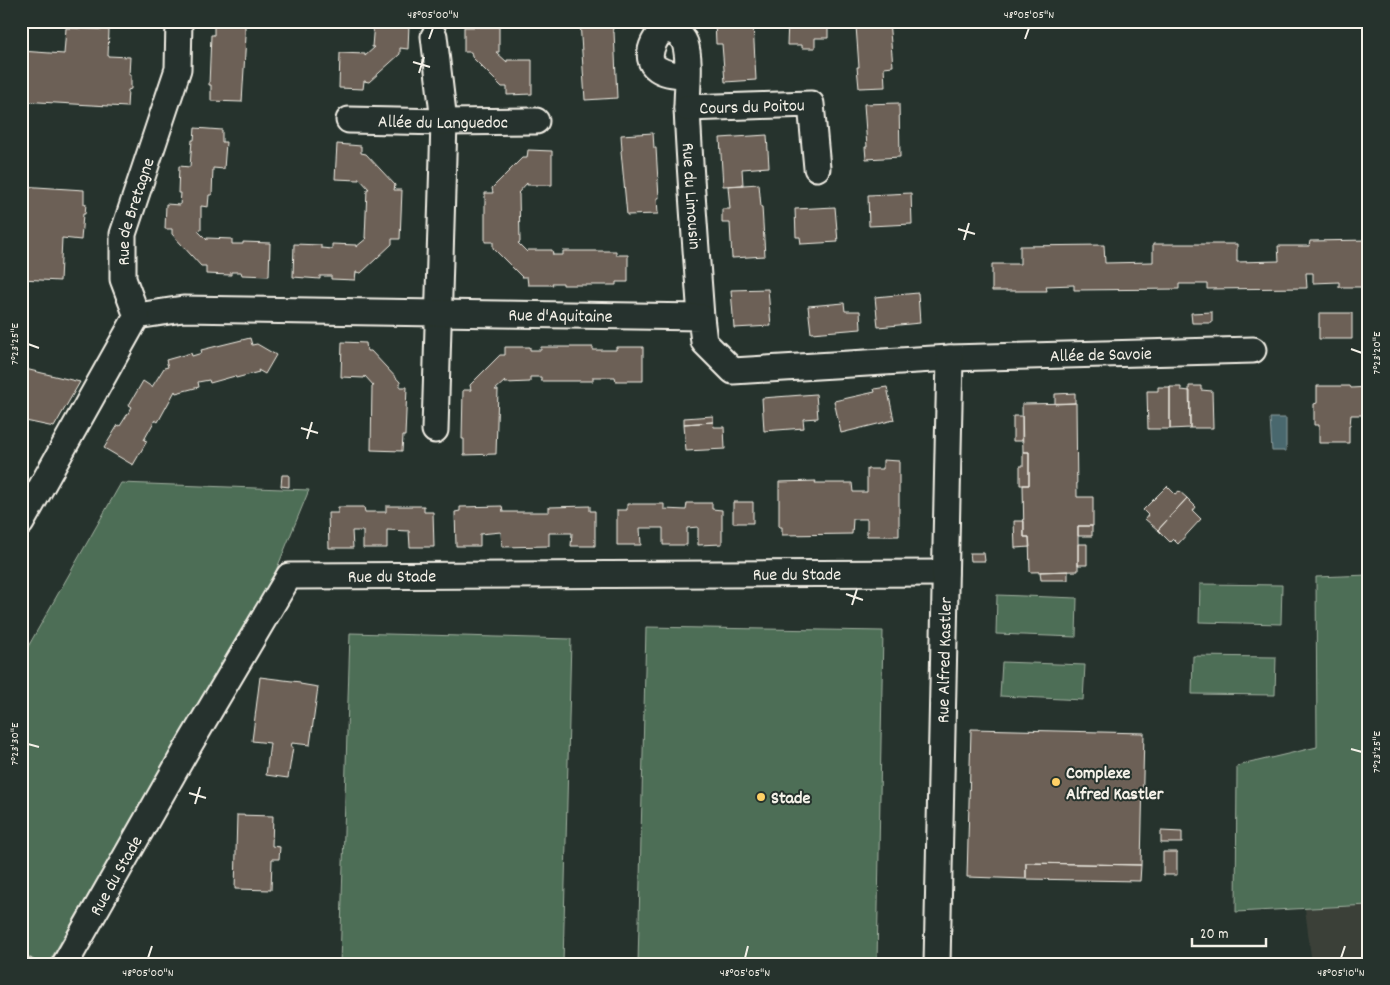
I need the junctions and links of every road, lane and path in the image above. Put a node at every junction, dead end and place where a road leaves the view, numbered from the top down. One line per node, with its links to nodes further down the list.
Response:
1 (179, 21): 10 (street, Rue de Bretagne)
2 (434, 36): 7 (street)
3 (687, 75): 4 (street, Rue du Limousin)
4 (688, 108): 8 (street, Cours du Poitou); 11 (street, Rue du Limousin)
5 (349, 120): 7 (street, Allée du Languedoc)
6 (536, 121): 7 (street, Allée du Languedoc)
7 (444, 122): 9 (street)
8 (817, 168)
9 (439, 312): 10 (street, Rue d'Aquitaine); 11 (street, Rue d'Aquitaine); 14 (street)
10 (137, 316): 15 (street)
11 (701, 317): 13 (street)
12 (1252, 350): 13 (street, Allée de Savoie)
13 (950, 358): 16 (street, Rue Alfred Kastler)
14 (435, 430)
15 (21, 523)
16 (945, 573): 17 (street, Rue du Stade); 18 (street, Rue Alfred Kastler)
17 (65, 964)
18 (937, 964)

